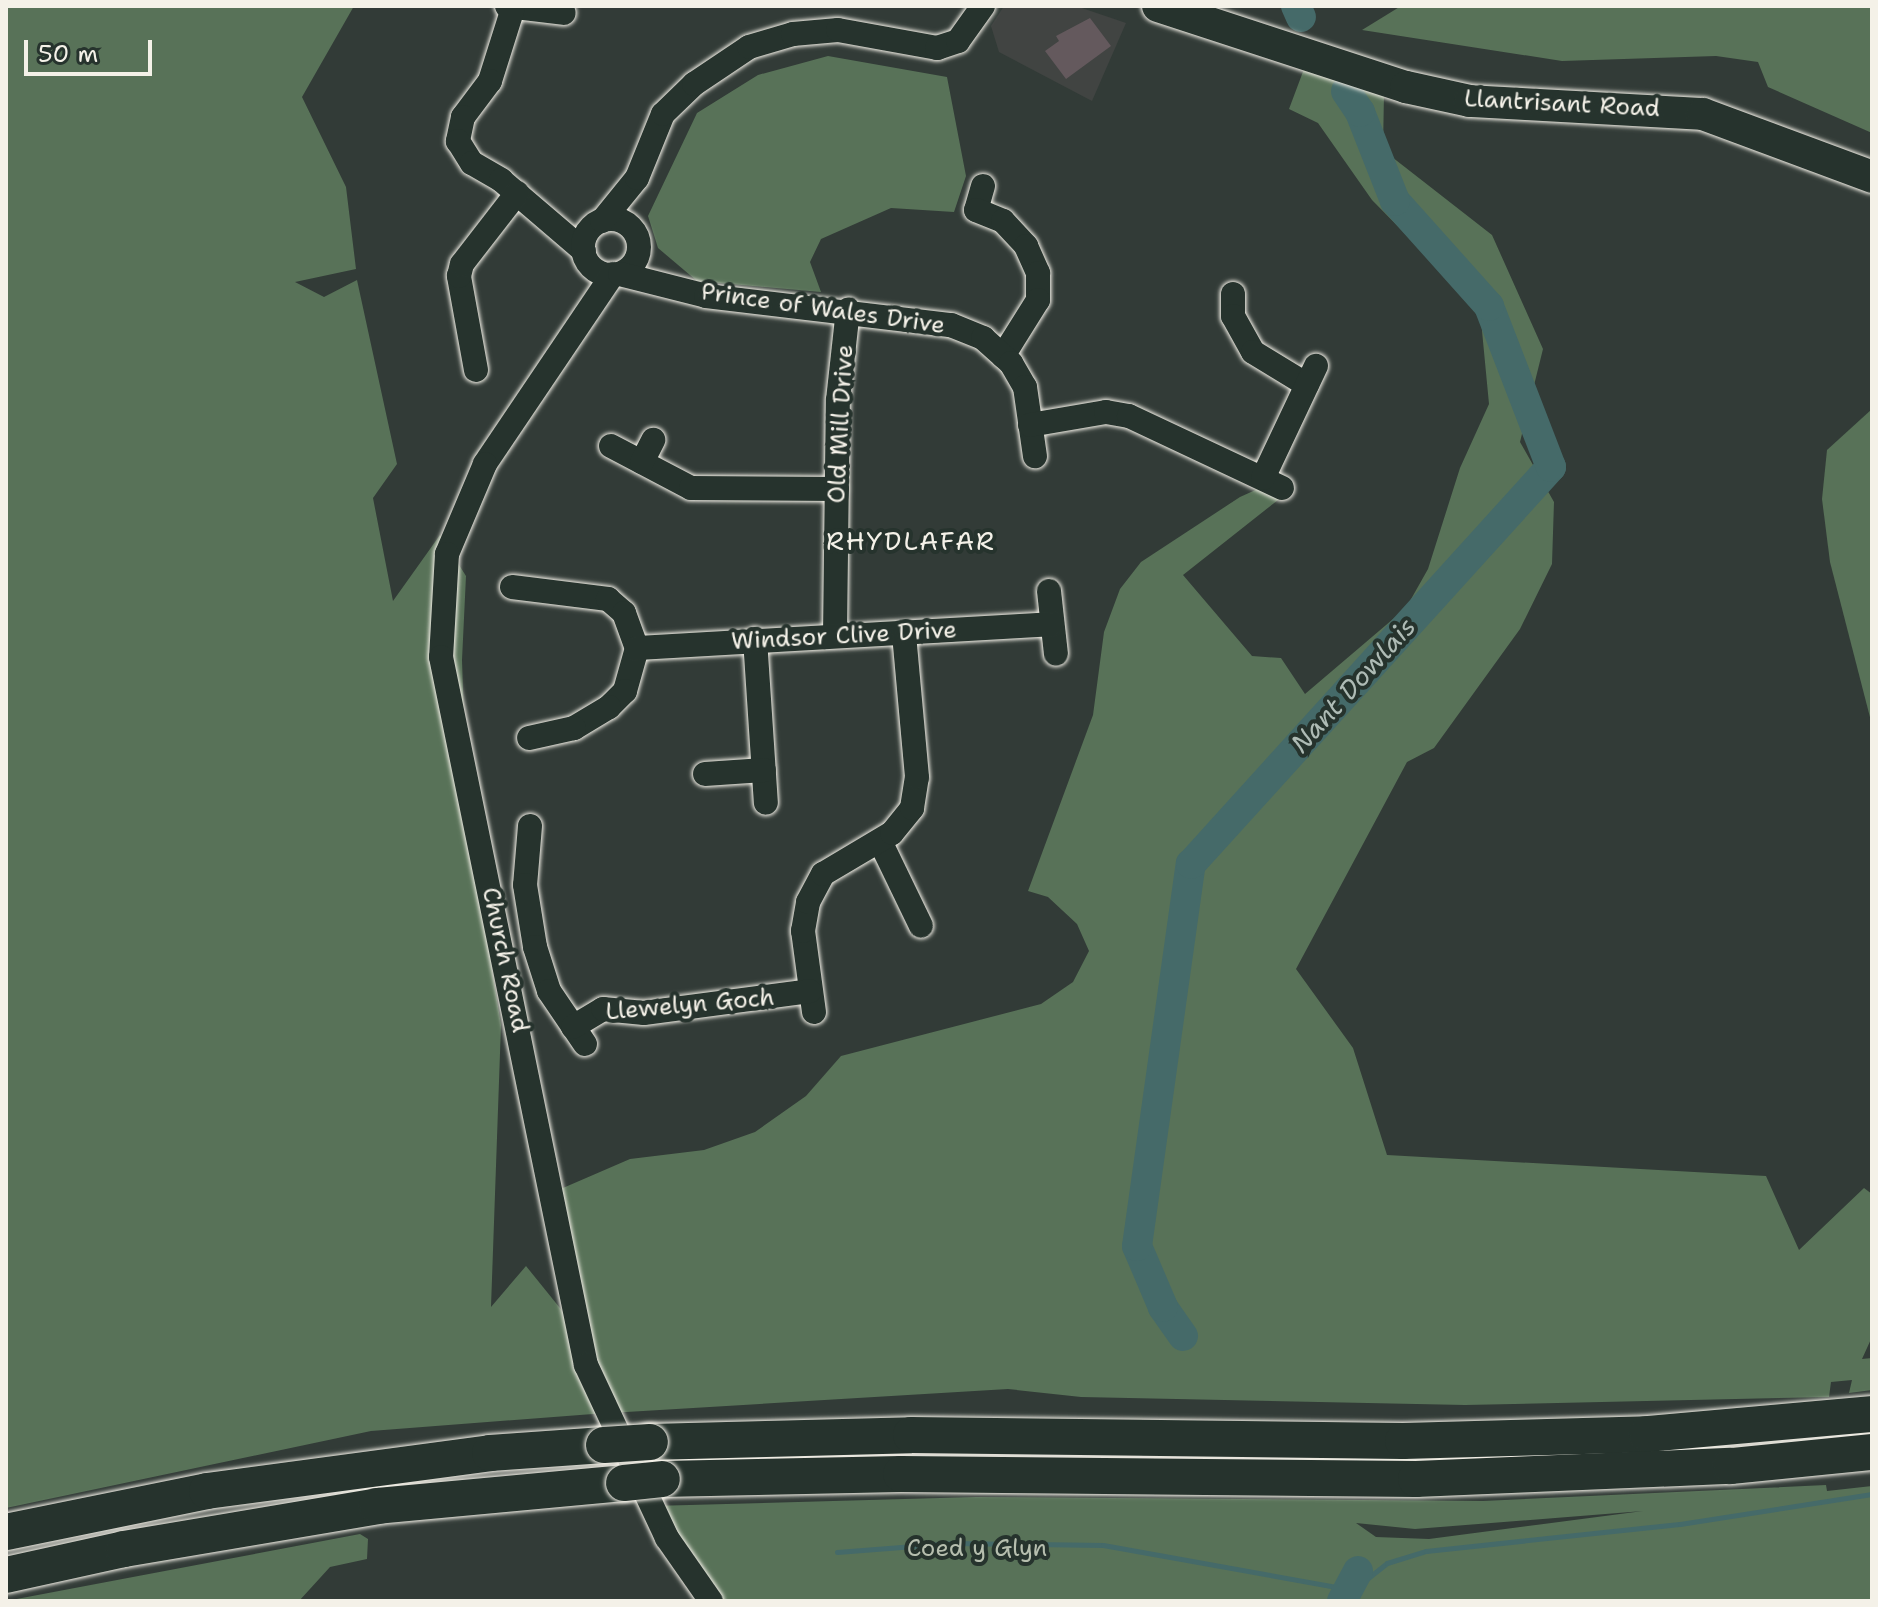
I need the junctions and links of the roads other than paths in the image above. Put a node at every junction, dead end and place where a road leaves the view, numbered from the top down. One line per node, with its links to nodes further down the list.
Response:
1 (983, 6): 6 (street)
2 (1158, 6): 5 (main road, Llantrisant Road)
3 (510, 7): 4 (street); 8 (street)
4 (564, 13)
5 (1872, 177)
6 (637, 178): 10 (street); 11 (street)
7 (983, 186): 18 (street)
8 (517, 193): 9 (street); 19 (street)
9 (541, 213): 10 (street); 12 (street)
10 (598, 223): 11 (street); 12 (street)
11 (638, 240): 13 (street); 14 (street, Prince of Wales Drive)
12 (585, 256): 13 (street); 17 (street, Church Road)
13 (616, 274): 14 (street, Prince of Wales Drive); 17 (street, Church Road)
14 (670, 285): 16 (street, Prince of Wales Drive)
15 (1233, 294): 20 (street)
16 (848, 310): 18 (street, Prince of Wales Drive); 25 (street, Old Mill Drive)
17 (577, 321): 45 (street, Church Road)
18 (1003, 356): 20 (street, Prince of Wales Drive)
19 (476, 370)
20 (1030, 425): 23 (street, Prince of Wales Drive)
21 (653, 440): 24 (street)
22 (611, 446): 24 (street)
23 (1035, 456)
24 (642, 462): 25 (street)
25 (837, 489): 29 (street, Old Mill Drive)
26 (512, 587): 32 (street)
27 (1049, 591): 28 (street)
28 (1051, 624): 30 (street, Windsor Clive Drive); 33 (street)
29 (835, 634): 30 (street, Windsor Clive Drive); 31 (street, Windsor Clive Drive)
30 (904, 635): 39 (street, Llewelyn Goch)
31 (755, 639): 32 (street, Windsor Clive Drive); 35 (street)
32 (637, 648): 34 (street)
33 (1056, 654)
34 (529, 738)
35 (764, 770): 36 (street); 37 (street)
36 (705, 774)
37 (766, 803)
38 (530, 826): 39 (street, Llewelyn Goch)
39 (880, 841): 40 (street)
40 (921, 926)
41 (1872, 1414): 43 (highway, bridge)
42 (1872, 1452): 44 (highway, bridge)
43 (6, 1532)
44 (6, 1575)
45 (711, 1601)

